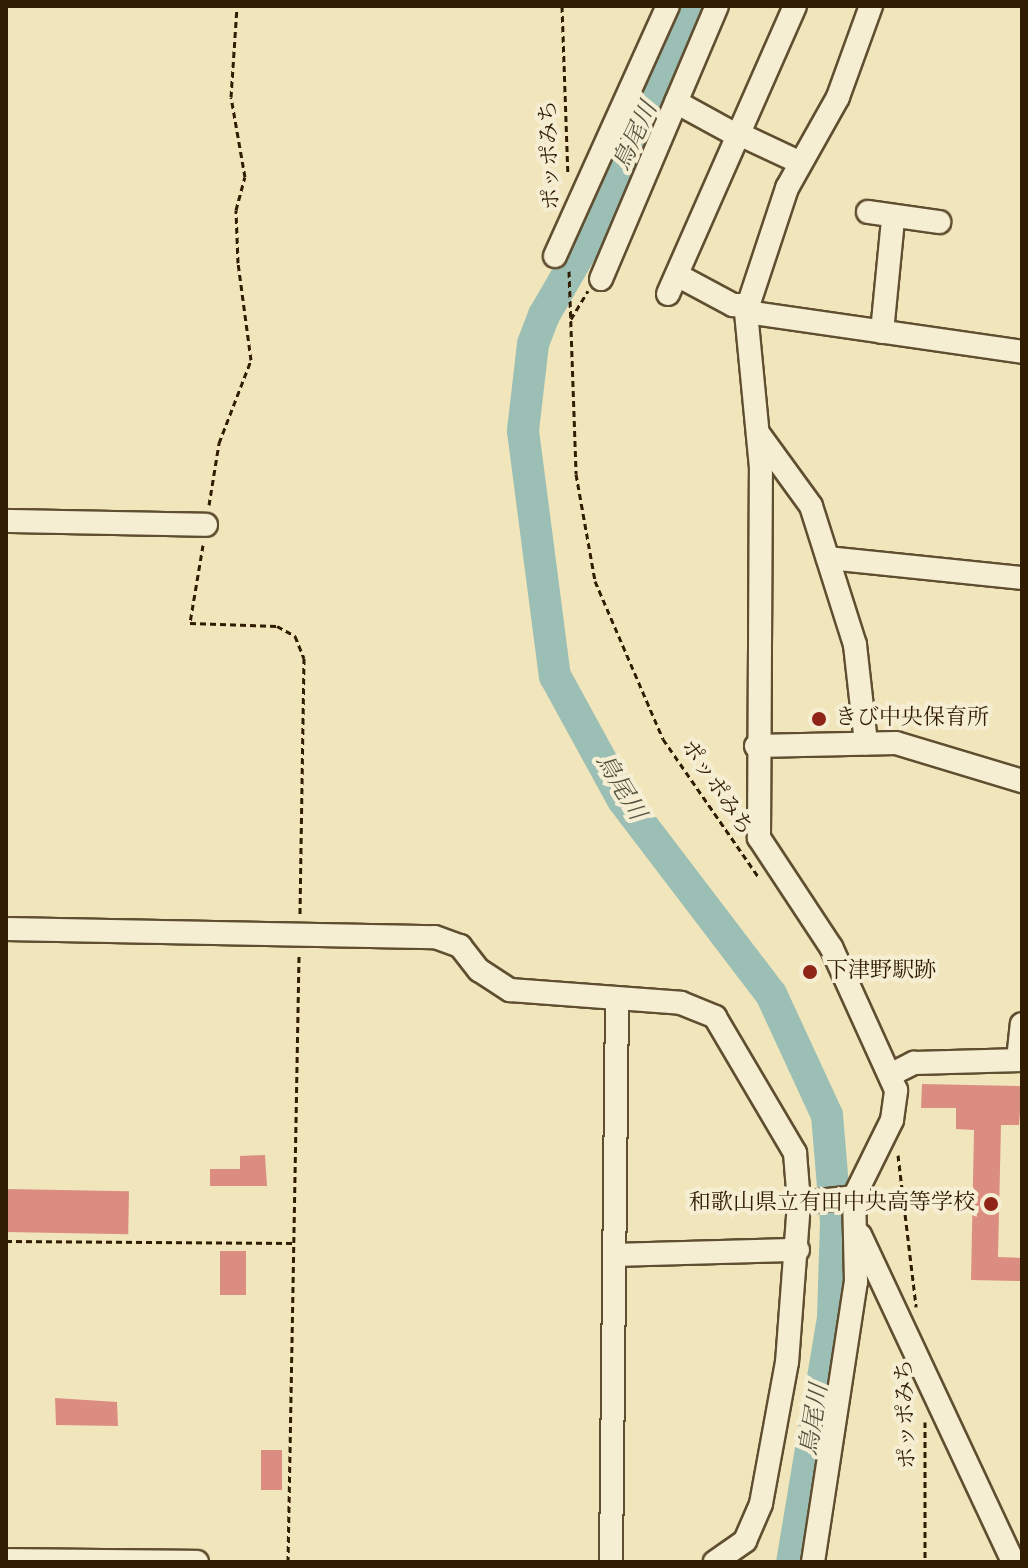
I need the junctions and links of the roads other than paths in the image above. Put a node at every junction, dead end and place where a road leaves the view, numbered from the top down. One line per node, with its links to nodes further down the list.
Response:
1 (668, 6): 11 (street)
2 (717, 6): 5 (street)
3 (795, 6): 6 (street)
4 (871, 6): 7 (street)
5 (676, 102): 6 (street); 12 (street)
6 (738, 135): 7 (street); 13 (street)
7 (801, 163): 13 (street)
8 (868, 212): 9 (street)
9 (893, 220): 10 (street); 14 (street)
10 (939, 222)
11 (563, 243)
12 (601, 279)
13 (747, 308): 14 (street); 16 (street)
14 (882, 332): 15 (street)
15 (1022, 352)
16 (757, 432): 19 (street); 22 (street)
17 (6, 521): 18 (street)
18 (206, 525)
19 (828, 558): 20 (street); 21 (street)
20 (1022, 578)
21 (866, 743): 22 (street); 23 (street)
22 (756, 746): 28 (street)
23 (1022, 781)
24 (6, 929): 25 (street)
25 (617, 999): 30 (street); 33 (street)
26 (1022, 1024): 27 (street)
27 (1020, 1060): 28 (street)
28 (892, 1074): 29 (street)
29 (850, 1198): 30 (street); 31 (street)
30 (804, 1203): 32 (street)
31 (859, 1234): 35 (street); 40 (street)
32 (798, 1250): 33 (street); 39 (street)
33 (615, 1255): 38 (street)
34 (1022, 1528): 35 (street)
35 (1001, 1537): 41 (street)
36 (6, 1560): 37 (street)
37 (197, 1562)
38 (611, 1562)
39 (715, 1562)
40 (813, 1562)
41 (1013, 1562)

